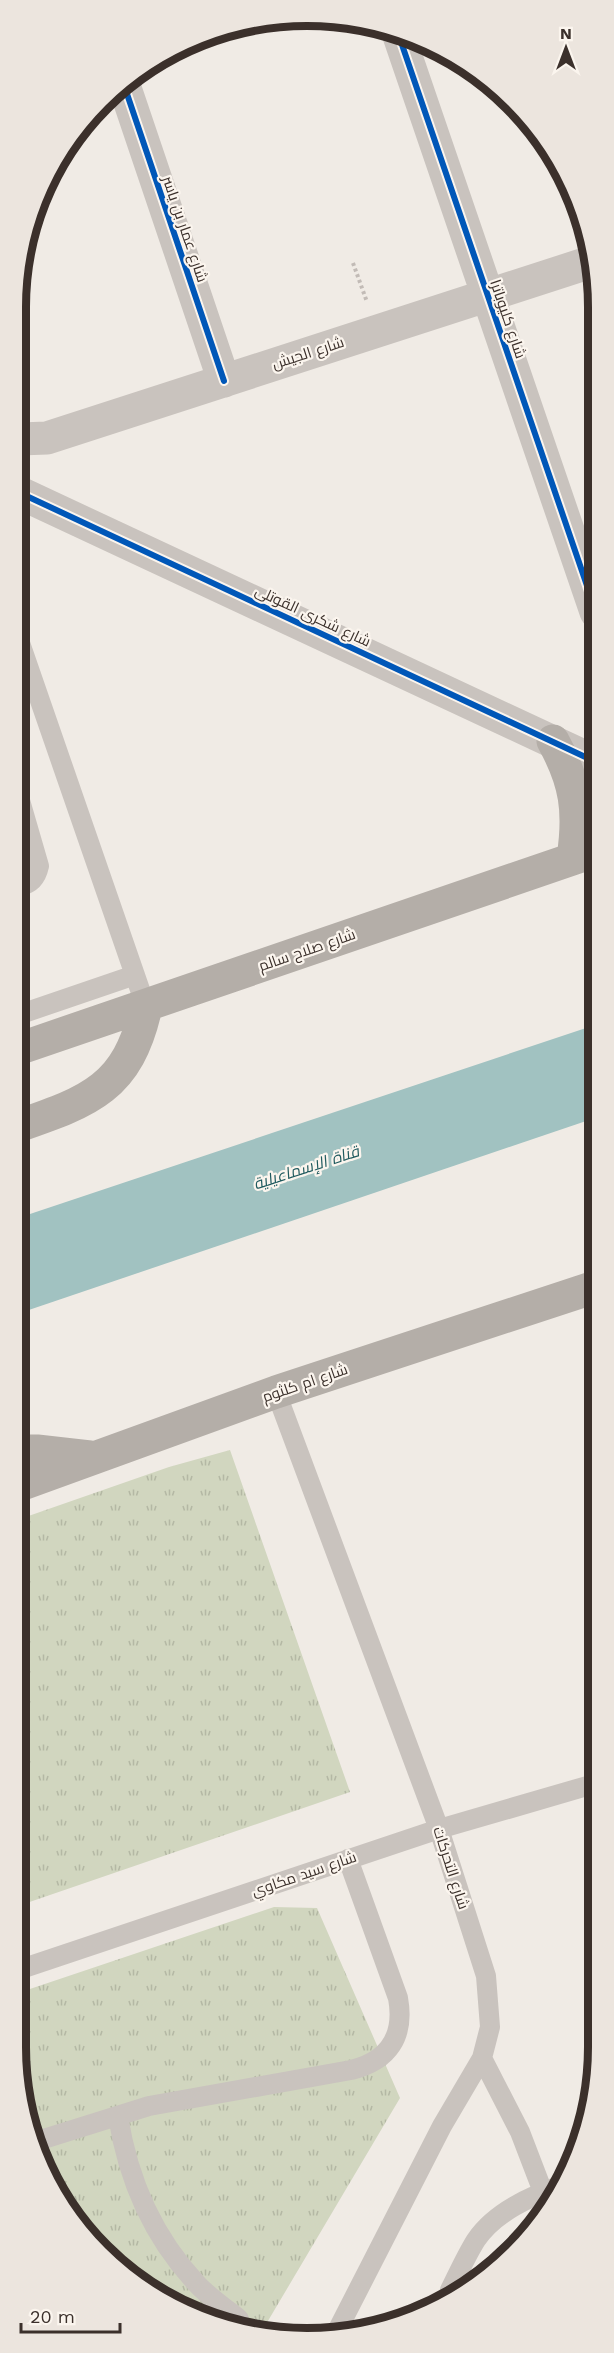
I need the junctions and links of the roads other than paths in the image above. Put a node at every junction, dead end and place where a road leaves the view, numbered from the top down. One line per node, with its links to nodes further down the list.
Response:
1 (401, 42): 4 (street, شارع كليوباترا)
2 (126, 91): 5 (street, شارع عمار بن ياسر)
3 (585, 264): 4 (street, شارع الجيش)
4 (488, 295): 5 (street, شارع الجيش); 8 (street, شارع كليوباترا)
5 (224, 381): 6 (street, شارع الجيش)
6 (26, 439)
7 (26, 497): 10 (street, شارع شكرى القوتلى)
8 (588, 589)
9 (26, 659): 15 (lane)
10 (553, 741): 11 (street, شارع شكرى القوتلى); 13 (highway)
11 (588, 758)
12 (26, 821): 14 (lane)
13 (584, 854): 16 (highway, شارع صلاح سالم)
14 (26, 884)
15 (135, 975): 16 (lane); 17 (lane)
16 (146, 1007): 18 (highway, شارع صلاح سالم); 19 (highway)
17 (26, 1012)
18 (26, 1046)
19 (26, 1123)
20 (588, 1289): 21 (highway, شارع ام كلثوم)
21 (276, 1392): 23 (highway, شارع ام كلثوم); 26 (lane, شارع التحركات)
22 (26, 1451): 23 (highway)
23 (96, 1458): 24 (highway, شارع ام كلثوم)
24 (26, 1483)
25 (588, 1786): 26 (lane, شارع سيد مكاوي)
26 (439, 1829): 27 (lane, شارع سيد مكاوي); 29 (lane, شارع التحركات)
27 (348, 1859): 28 (lane, شارع سيد مكاوي); 30 (lane)
28 (26, 1967)
29 (482, 2058): 33 (lane); 36 (lane, شارع التحركات)
30 (118, 2116): 31 (lane); 35 (lane)
31 (41, 2140)
32 (549, 2190): 33 (lane)
33 (543, 2192): 34 (lane)
34 (451, 2288)
35 (239, 2319)
36 (339, 2325)

